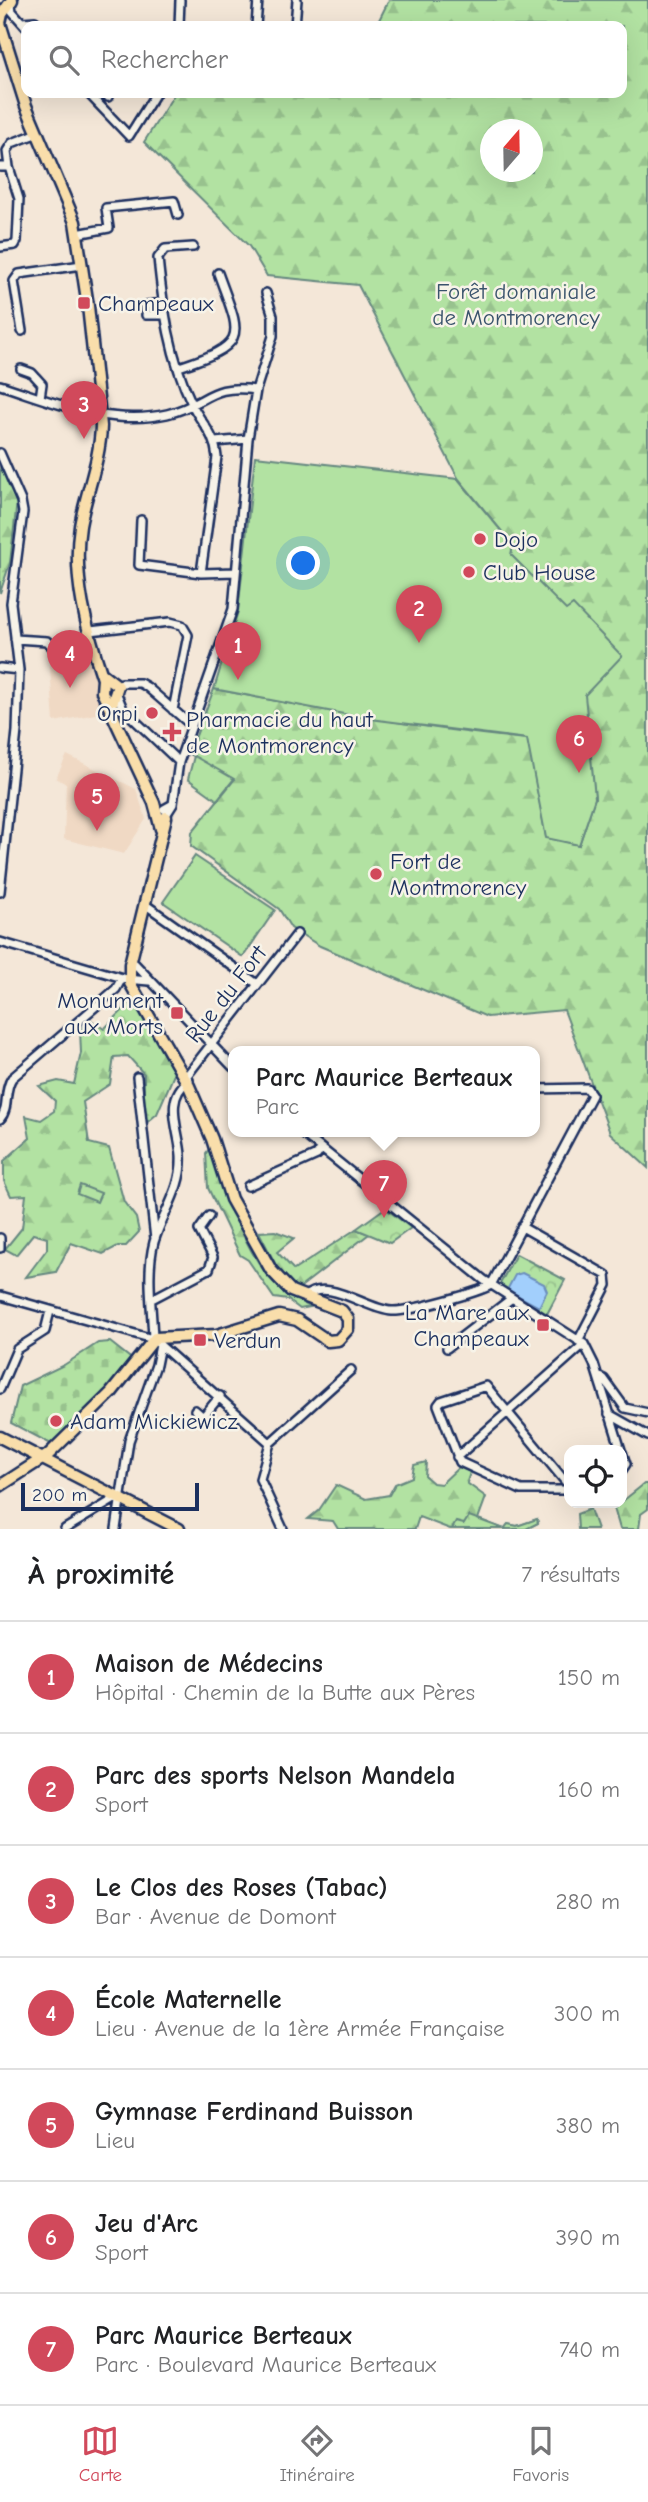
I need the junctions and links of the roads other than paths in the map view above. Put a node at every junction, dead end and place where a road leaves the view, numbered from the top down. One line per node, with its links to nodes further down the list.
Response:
1 (180, 0): 6 (street)
2 (258, 0): 7 (street)
3 (297, 0): 8 (street)
4 (8, 6): 5 (street); 9 (main road)
5 (21, 21)
6 (179, 21)
7 (256, 21)
8 (295, 21)
9 (0, 23): 10 (main road)
10 (21, 91)
11 (24, 98): 14 (main road)
12 (93, 98): 13 (street)
13 (153, 98)
14 (38, 133): 16 (street); 18 (main road)
15 (0, 167): 16 (street)
16 (9, 167): 19 (street)
17 (178, 215): 18 (street)
18 (77, 234): 21 (main road)
19 (0, 247)
20 (193, 247): 24 (street)
21 (82, 265): 26 (street); 33 (main road)
22 (218, 273): 27 (street)
23 (266, 292): 30 (street)
24 (163, 303): 25 (street); 25 (street)
25 (165, 315): 27 (street)
26 (22, 331)
27 (179, 367): 32 (street)
28 (21, 369): 31 (street)
29 (0, 385): 31 (street)
30 (257, 390): 32 (street); 34 (street)
31 (40, 398): 33 (street)
32 (193, 406): 33 (street); 35 (street)
33 (100, 416): 40 (main road)
34 (248, 439): 35 (street); 38 (street)
35 (215, 442): 39 (street)
36 (0, 453): 41 (street)
37 (141, 520): 39 (street)
38 (236, 572): 39 (street); 47 (street)
39 (201, 573)
40 (90, 631): 42 (main road); 46 (street)
41 (15, 639): 42 (street); 44 (street)
42 (93, 649): 45 (main road)
43 (0, 668): 44 (street)
44 (19, 670): 50 (street)
45 (113, 690): 46 (street); 48 (street); 49 (main road)
46 (173, 710): 47 (street)
47 (192, 726): 48 (street)
48 (180, 762): 49 (street)
49 (163, 814): 51 (main road)
50 (0, 892)
51 (146, 905): 54 (main road); 55 (street)
52 (298, 934): 55 (street, Rue du Fort)
53 (0, 942): 54 (street)
54 (135, 976): 56 (street); 59 (main road); 61 (street)
55 (256, 983): 56 (street, Rue du Fort)
56 (211, 1043): 57 (street); 59 (street, Rue du Fort)
57 (228, 1062)
58 (137, 1077): 68 (street)
59 (187, 1080): 68 (street, Rue du Fort); 72 (main road)
60 (540, 1089): 66 (street)
61 (0, 1119)
62 (307, 1137): 63 (street)
63 (321, 1149): 64 (street); 70 (street)
64 (248, 1186)
65 (209, 1216): 73 (street)
66 (522, 1227): 70 (street); 77 (street)
67 (0, 1238): 69 (street)
68 (155, 1241): 73 (street)
69 (0, 1248)
70 (491, 1285): 72 (street); 74 (street)
71 (0, 1296): 75 (street)
72 (304, 1297): 76 (main road)
73 (152, 1298): 76 (street)
74 (512, 1298): 77 (street); 78 (street)
75 (50, 1311): 76 (street); 81 (street)
76 (156, 1342): 82 (street); 92 (main road); 96 (street)
77 (581, 1342): 80 (street); 84 (street)
78 (447, 1348)
79 (351, 1370): 89 (street)
80 (598, 1376): 85 (street); 86 (street)
81 (0, 1389)
82 (220, 1396): 83 (street); 89 (street)
83 (195, 1410)
84 (507, 1411): 91 (street); 91 (street); 93 (street)
85 (609, 1413): 87 (street); 90 (street)
86 (648, 1413)
87 (648, 1436)
88 (0, 1437): 92 (main road)
89 (270, 1443): 100 (street)
90 (620, 1445)
91 (457, 1457): 95 (street)
92 (43, 1458): 94 (main road); 96 (main road)
93 (564, 1482)
94 (0, 1486)
95 (564, 1488)
96 (119, 1496): 97 (street); 98 (street); 99 (main road)
97 (65, 1529)
98 (116, 1529)
99 (179, 1529)
100 (283, 1529)

